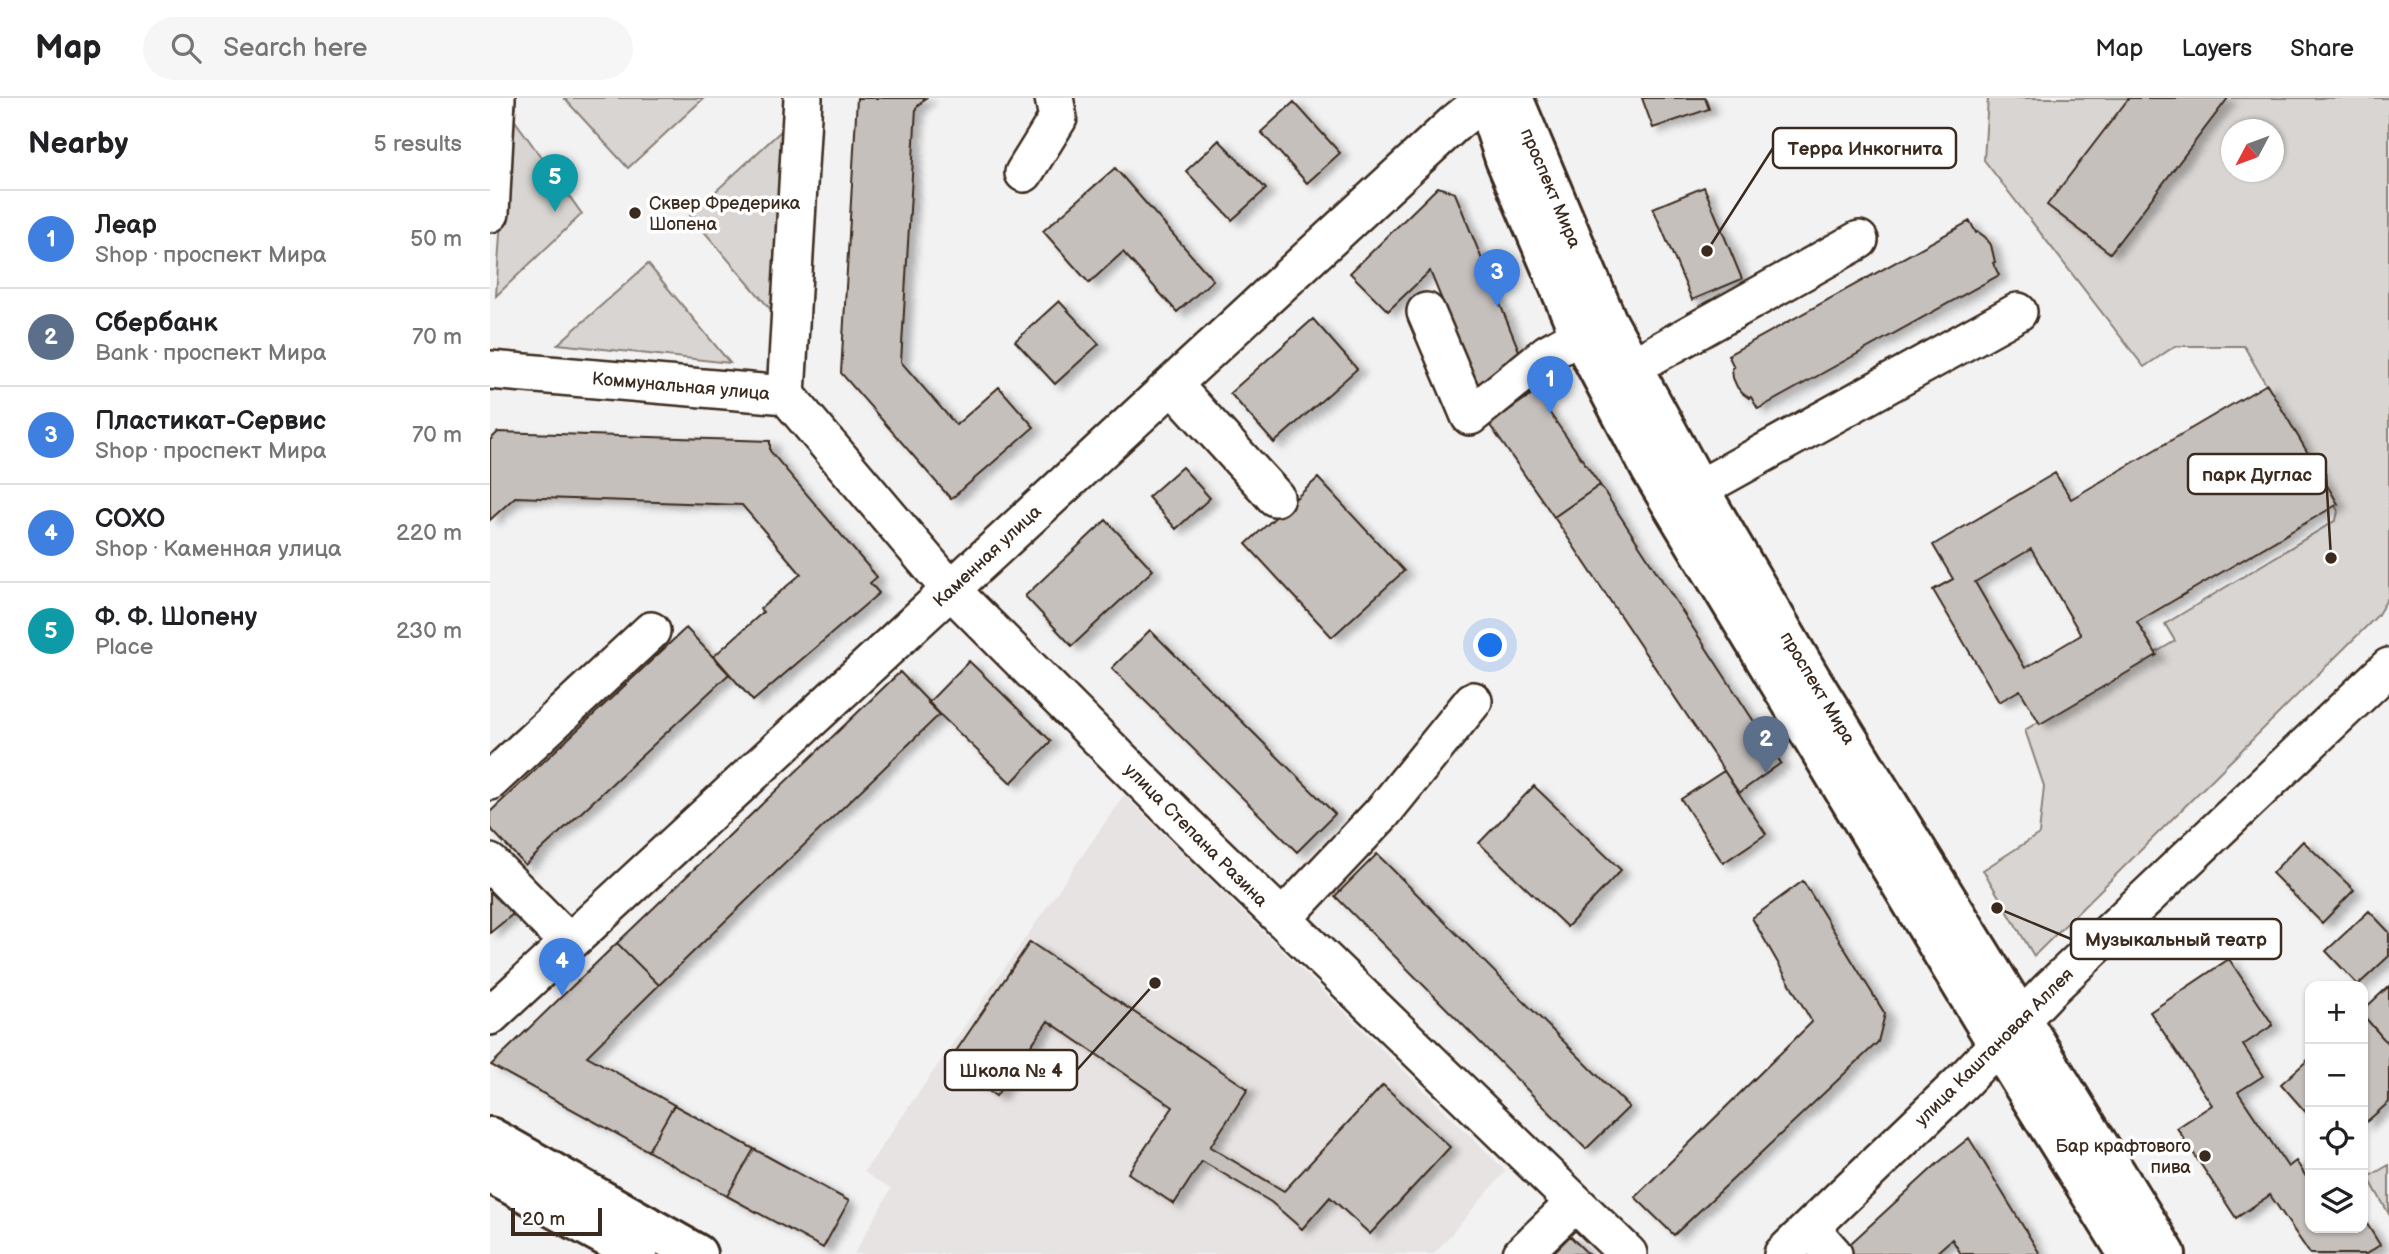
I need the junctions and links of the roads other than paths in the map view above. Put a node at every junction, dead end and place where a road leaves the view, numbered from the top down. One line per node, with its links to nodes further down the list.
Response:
1 (496, 98): 7 (street)
2 (803, 98): 15 (street, Коммунальная улица)
3 (1054, 98): 6 (street)
4 (1485, 98): 11 (main road, проспект Мира); 14 (street, Каменная улица)
5 (1513, 98): 12 (main road, проспект Мира)
6 (1024, 173)
7 (490, 213)
8 (1859, 240): 12 (street)
9 (1426, 312): 11 (street)
10 (2018, 312): 16 (street)
11 (1580, 335): 27 (main road, проспект Мира)
12 (1632, 367): 16 (main road, проспект Мира)
13 (490, 370): 15 (street, Коммунальная улица)
14 (1173, 385): 17 (street); 18 (street, Каменная улица)
15 (786, 395): 18 (street, улица Степана Разина)
16 (1699, 489): 27 (main road, проспект Мира)
17 (1275, 497)
18 (951, 590): 24 (street, улица Степана Разина); 25 (street, Каменная улица)
19 (651, 631): 22 (street)
20 (2389, 667): 27 (street, улица Каштановая Аллея)
21 (1473, 701): 24 (street)
22 (490, 780)
23 (490, 863): 25 (street)
24 (1282, 919): 30 (street, улица Степана Разина)
25 (569, 943): 26 (street, Каменная улица)
26 (490, 1016)
27 (2010, 1032): 31 (street, улица Каштановая Аллея); 37 (main road, проспект Мира); 38 (main road, проспект Мира)
28 (490, 1137): 33 (main road)
29 (490, 1173): 32 (main road)
30 (1575, 1203): 34 (street); 35 (street, улица Степана Разина)
31 (1822, 1241): 36 (street, улица Каштановая Аллея)
32 (638, 1254)
33 (697, 1254)
34 (1522, 1254)
35 (1628, 1254)
36 (1783, 1254)
37 (2128, 1254)
38 (2166, 1254)

